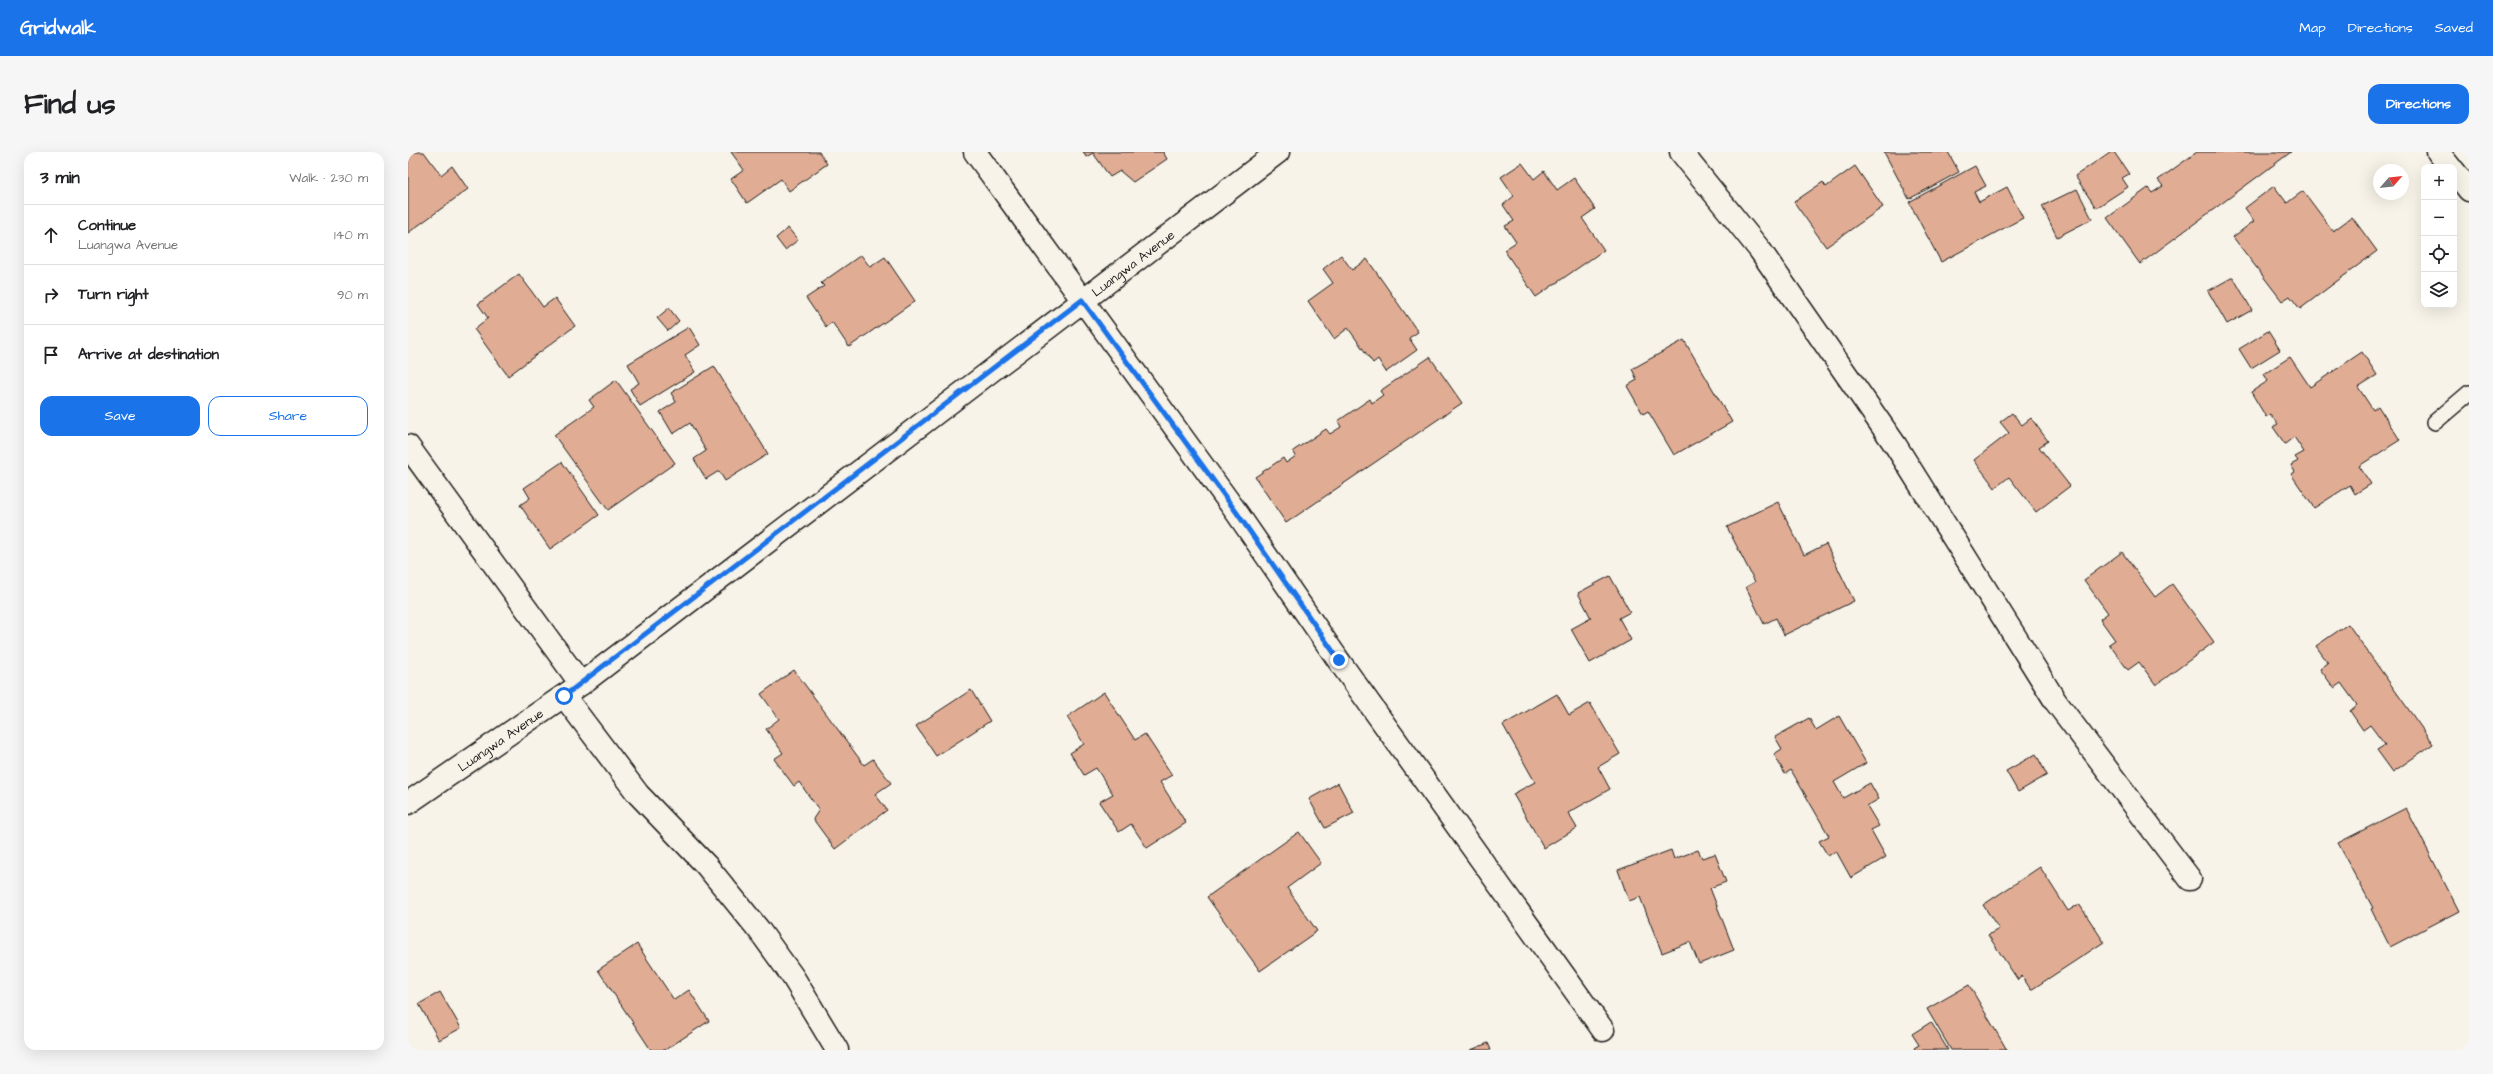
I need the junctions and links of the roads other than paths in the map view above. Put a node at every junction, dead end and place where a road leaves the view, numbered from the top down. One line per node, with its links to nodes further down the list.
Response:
1 (975, 152): 8 (street)
2 (1278, 152): 8 (street, Luangwa Avenue)
3 (1682, 152): 15 (street)
4 (2438, 152): 5 (street)
5 (2448, 164)
6 (2457, 175): 7 (street)
7 (2469, 190)
8 (1082, 300): 12 (street, Luangwa Avenue); 16 (street)
9 (2469, 393): 10 (lane)
10 (2435, 422)
11 (408, 446): 12 (street)
12 (581, 684): 13 (street, Luangwa Avenue)
13 (564, 696): 14 (street, Luangwa Avenue); 17 (street)
14 (408, 802)
15 (2190, 879)
16 (1603, 1030)
17 (837, 1050)

